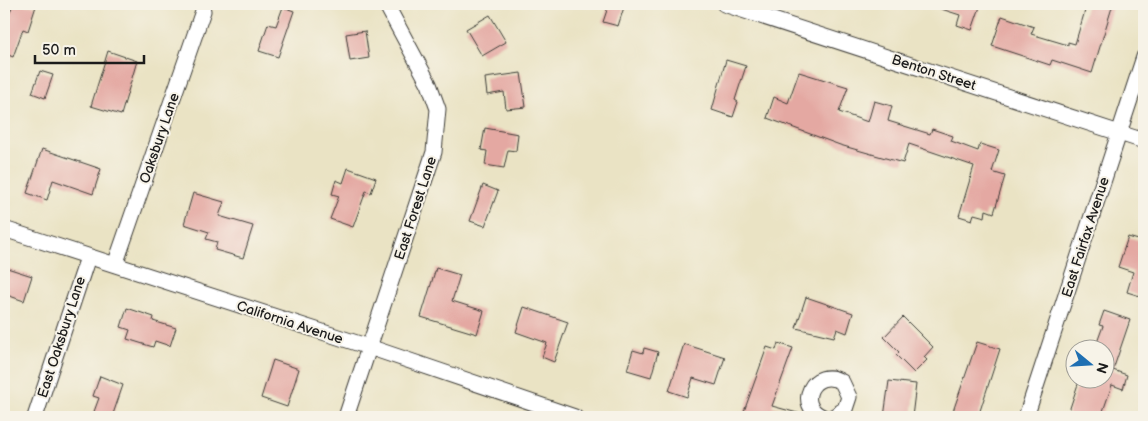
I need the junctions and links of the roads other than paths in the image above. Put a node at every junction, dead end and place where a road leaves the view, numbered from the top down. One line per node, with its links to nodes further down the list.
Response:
1 (386, 4): 10 (street, East Forest Lane)
2 (724, 4): 5 (street, Benton Street)
3 (203, 11): 9 (street, Oaksbury Lane)
4 (1144, 57): 5 (street, East Fairfax Avenue)
5 (1120, 132): 6 (street, Benton Street); 16 (street, East Fairfax Avenue)
6 (1144, 140)
7 (4, 229): 8 (street, California Avenue)
8 (88, 257): 9 (street, California Avenue); 11 (street, East Oaksbury Lane)
9 (115, 265): 10 (street, California Avenue)
10 (369, 347): 12 (street, East Forest Lane); 13 (street, California Avenue)
11 (35, 417)
12 (346, 417)
13 (575, 417)
14 (823, 417): 15 (street)
15 (832, 417)
16 (1026, 417)

